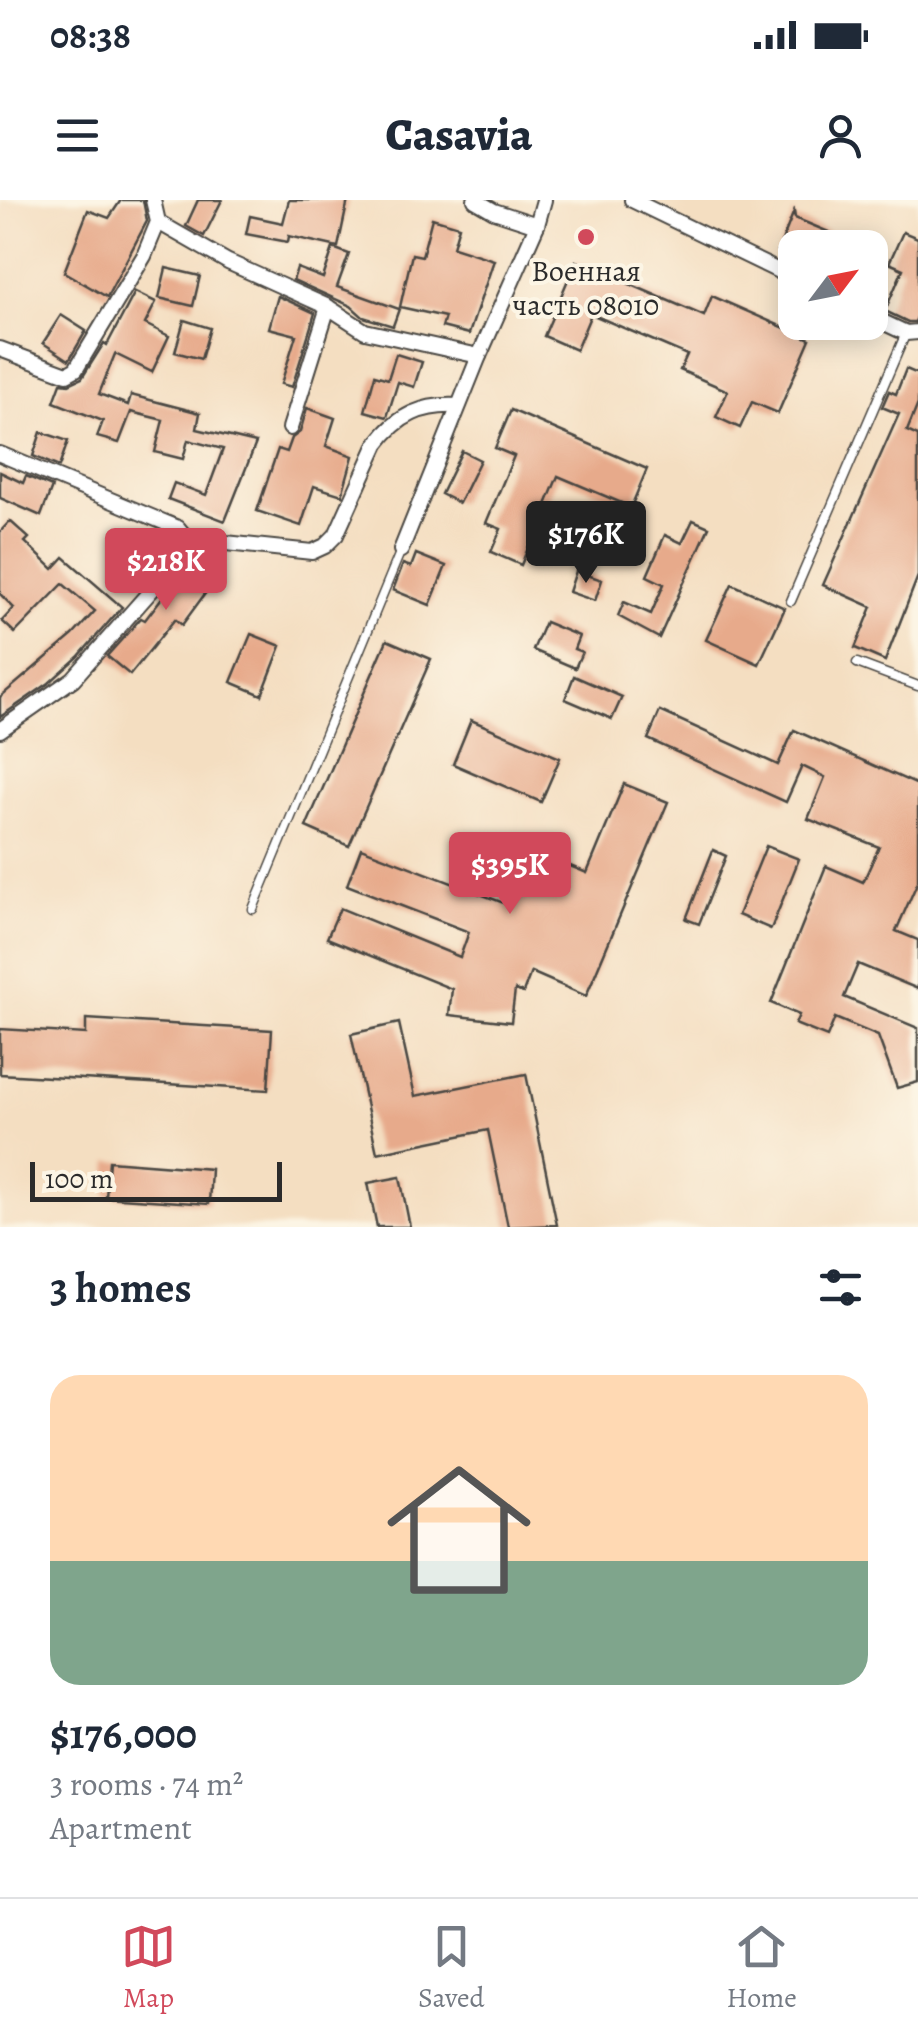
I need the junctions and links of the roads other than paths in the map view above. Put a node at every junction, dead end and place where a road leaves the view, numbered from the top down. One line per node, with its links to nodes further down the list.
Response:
1 (154, 200): 5 (street)
2 (475, 200): 6 (street)
3 (544, 200): 6 (street)
4 (632, 200): 7 (street)
5 (158, 222): 8 (street); 11 (street)
6 (537, 224): 12 (street)
7 (778, 272)
8 (328, 308): 12 (street); 14 (street)
9 (888, 323): 10 (street)
10 (912, 333): 18 (lane)
11 (0, 349)
12 (478, 356): 13 (street)
13 (458, 406): 16 (street); 17 (street)
14 (290, 428)
15 (0, 454): 16 (street)
16 (187, 538): 21 (street)
17 (400, 550): 22 (lane)
18 (791, 600)
19 (857, 663): 20 (lane)
20 (918, 686)
21 (0, 730)
22 (253, 909)

